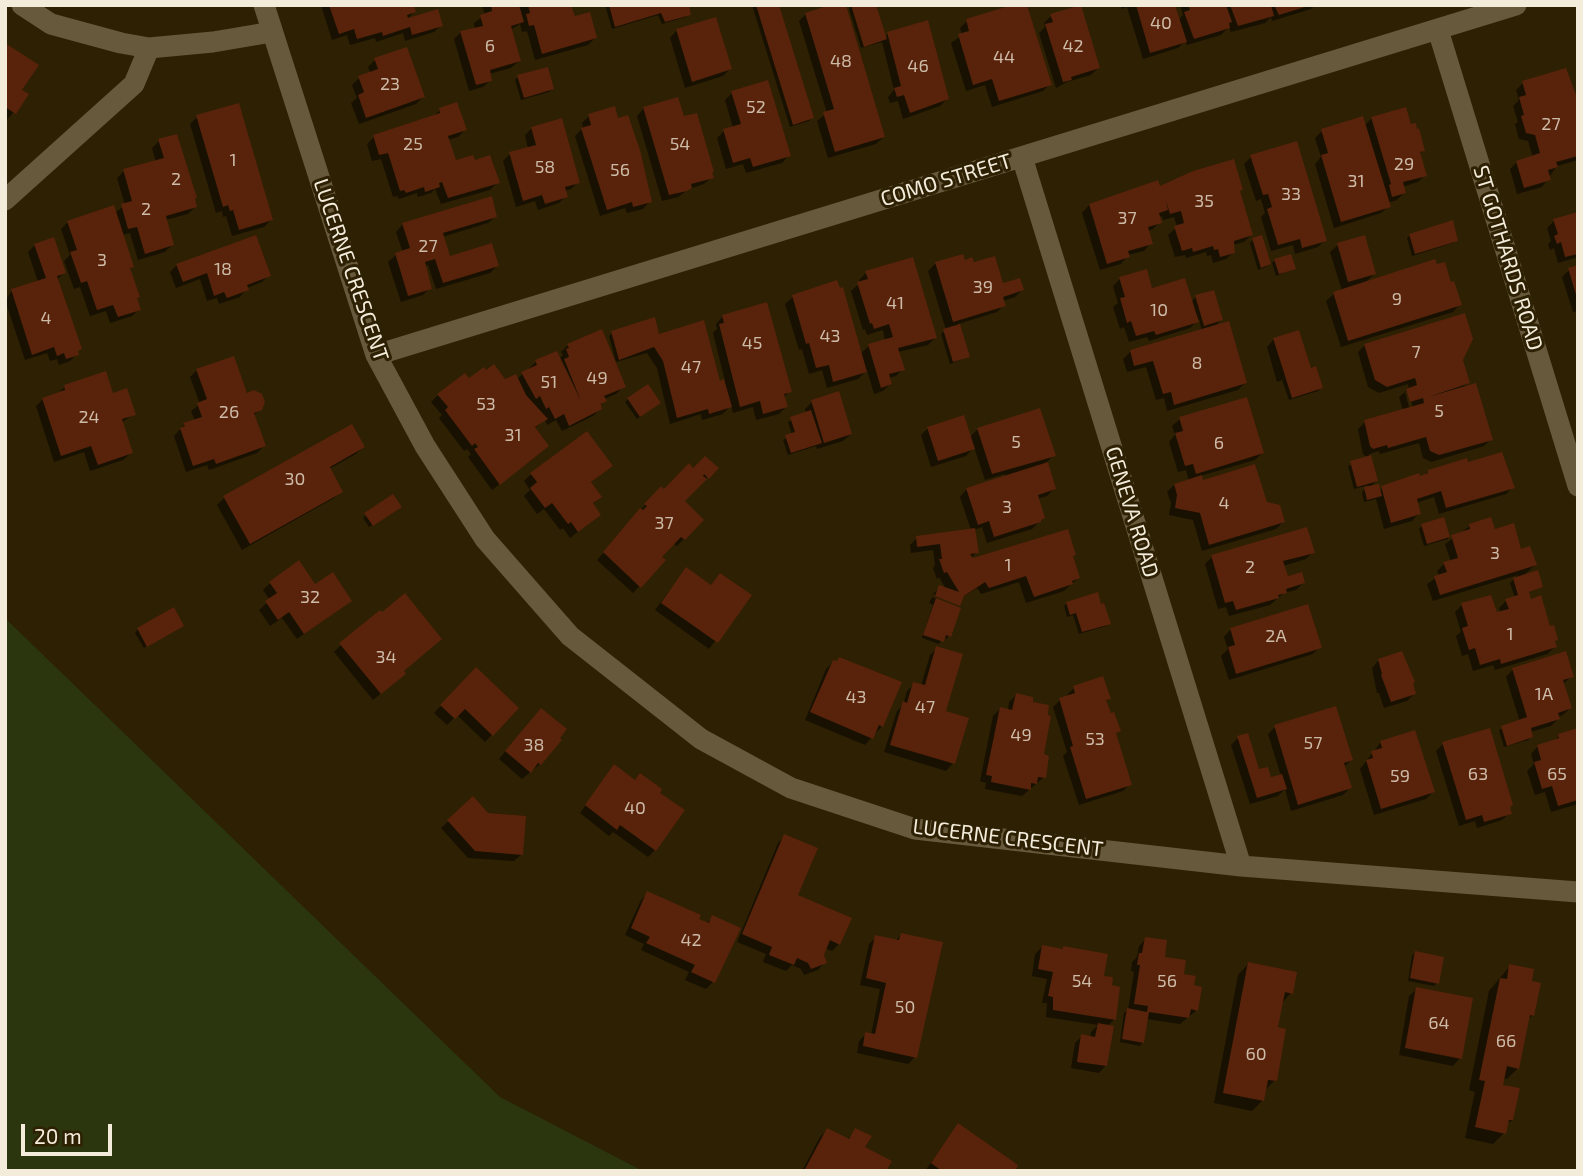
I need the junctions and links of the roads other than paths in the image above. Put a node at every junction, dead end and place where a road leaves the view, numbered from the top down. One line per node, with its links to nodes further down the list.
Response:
1 (22, 5): 6 (street)
2 (264, 5): 5 (street, LUCERNE CRESCENT)
3 (1516, 5): 4 (street, COMO STREET)
4 (1438, 30): 7 (street, COMO STREET); 10 (street, ST GOTHARDS ROAD)
5 (272, 32): 6 (street); 9 (street, LUCERNE CRESCENT)
6 (149, 48): 8 (street)
7 (1021, 157): 9 (street, COMO STREET); 11 (street, GENEVA ROAD)
8 (5, 201)
9 (376, 355): 11 (street, LUCERNE CRESCENT)
10 (1578, 486)
11 (1241, 866): 12 (street, LUCERNE CRESCENT)
12 (1578, 892)

